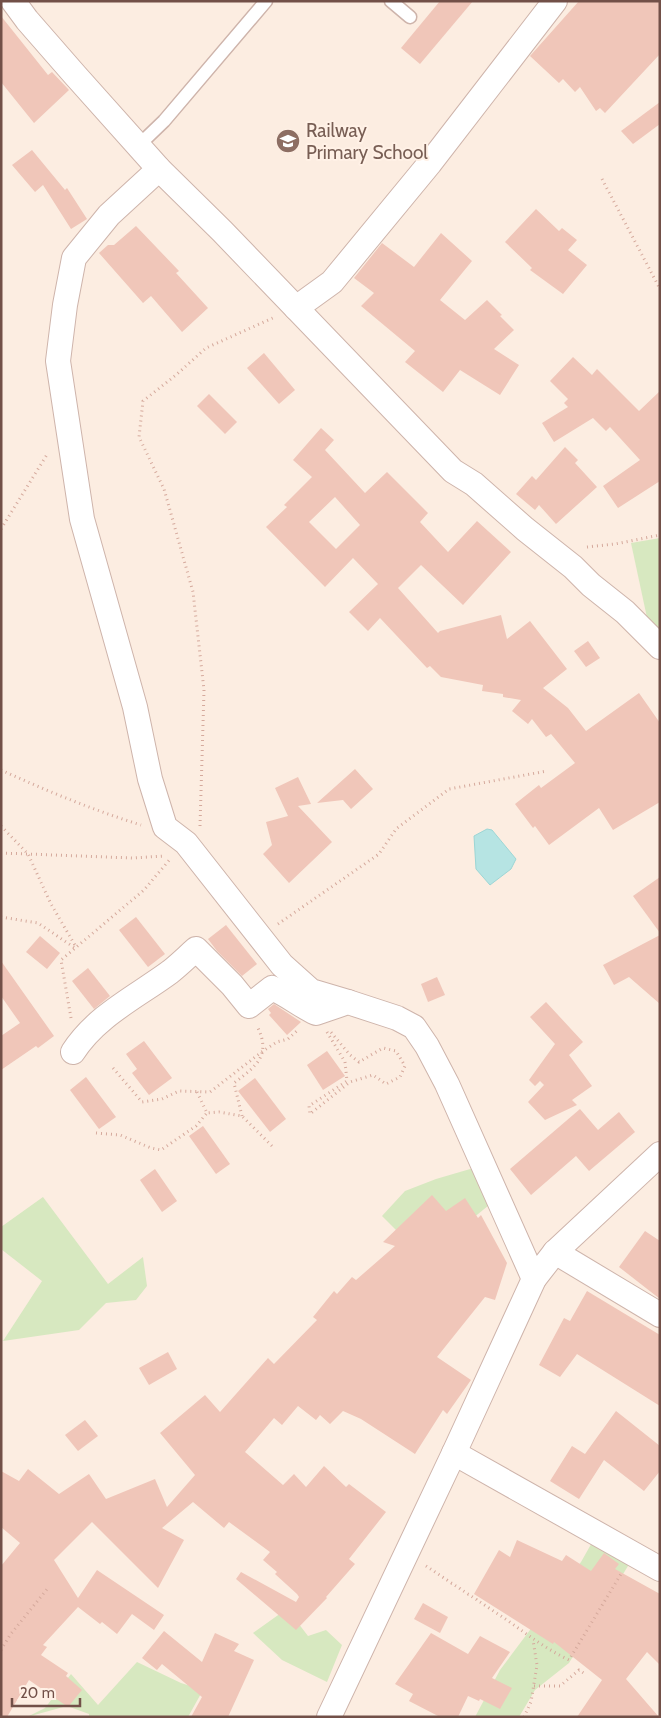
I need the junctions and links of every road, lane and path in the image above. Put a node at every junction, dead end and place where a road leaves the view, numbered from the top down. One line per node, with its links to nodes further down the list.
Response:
1 (13, 1): 6 (street)
2 (266, 1): 6 (lane)
3 (391, 1): 5 (lane)
4 (555, 1): 10 (street)
5 (410, 17)
6 (138, 146): 7 (street)
7 (159, 169): 10 (street); 19 (street)
8 (602, 179): 9 (path)
9 (660, 289)
10 (296, 308): 14 (street); 20 (path)
11 (50, 450): 12 (path)
12 (1, 529)
13 (660, 535): 14 (path)
14 (554, 552): 15 (street)
15 (660, 647)
16 (1, 770): 19 (path)
17 (547, 771): 24 (path)
18 (1, 826): 22 (path)
19 (165, 827): 20 (street)
20 (186, 843): 24 (street)
21 (1, 853): 22 (path)
22 (28, 854): 25 (path); 25 (path)
23 (1, 918): 25 (path)
24 (259, 937): 26 (street)
25 (75, 948): 30 (path)
26 (348, 1002): 27 (street); 39 (street)
27 (316, 1014): 27 (path); 29 (path); 30 (street)
28 (253, 1019): 29 (path)
29 (263, 1051): 32 (path); 34 (path)
30 (73, 1052)
31 (113, 1068): 32 (path)
32 (196, 1092): 33 (path)
33 (207, 1113): 34 (path); 35 (path)
34 (242, 1116): 36 (path)
35 (96, 1133)
36 (273, 1147)
37 (660, 1154): 38 (street)
38 (555, 1252): 39 (street); 40 (street)
39 (534, 1279): 41 (street)
40 (660, 1314)
41 (454, 1453): 42 (street); 43 (street)
42 (627, 1549): 44 (street); 46 (path)
43 (407, 1553): 46 (path); 50 (street)
44 (660, 1568)
45 (48, 1588): 47 (path)
46 (532, 1640): 49 (path)
47 (1, 1650)
48 (585, 1674): 49 (path)
49 (534, 1686): 51 (path)
50 (329, 1717)
51 (524, 1717)

